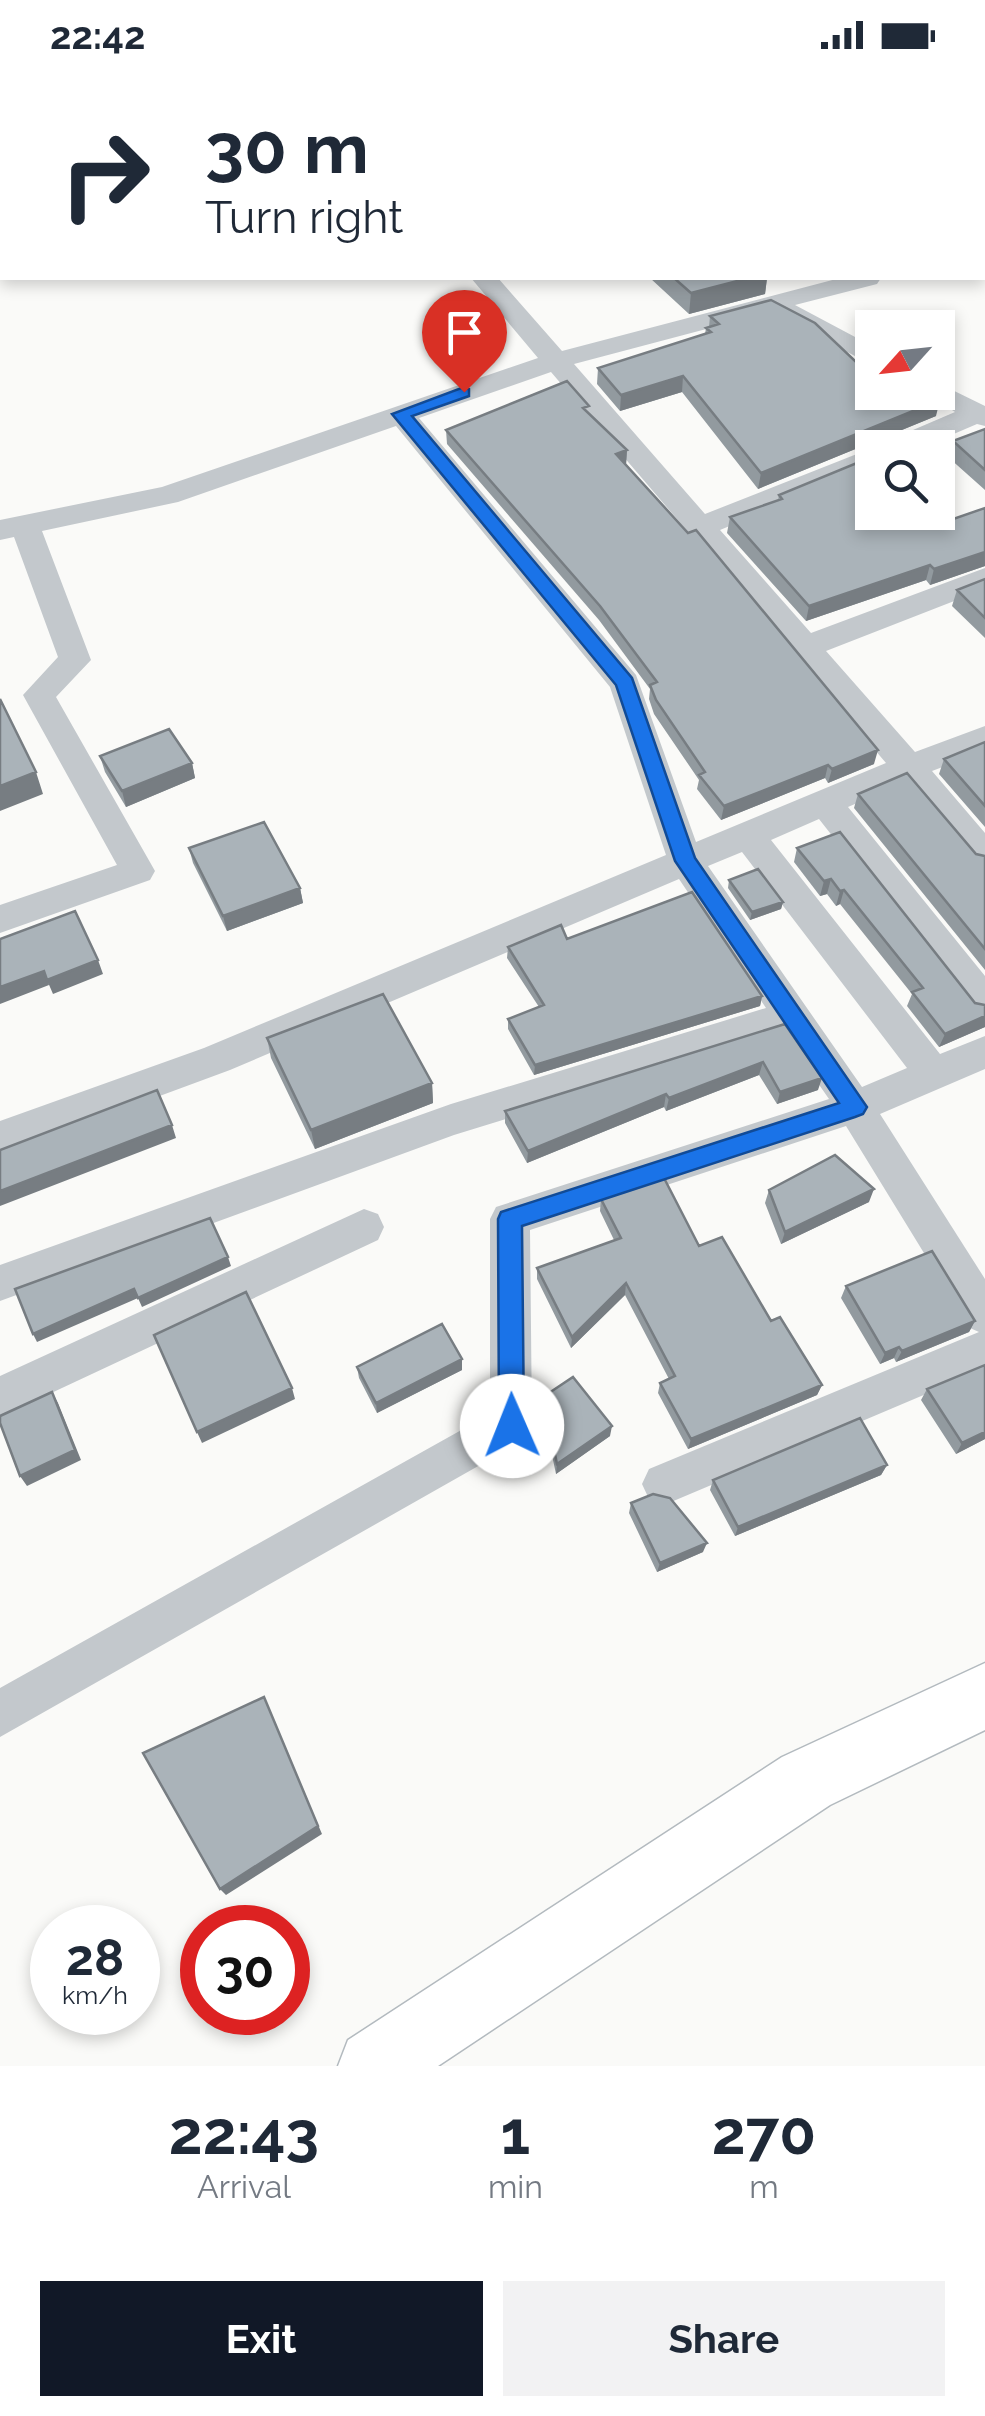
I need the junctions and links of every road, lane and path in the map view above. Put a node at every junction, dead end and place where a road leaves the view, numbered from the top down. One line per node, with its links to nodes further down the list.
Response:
1 (486, 280): 5 (street)
2 (860, 280): 3 (street)
3 (771, 303): 4 (street); 5 (street)
4 (855, 348)
5 (558, 360): 7 (street); 11 (street)
6 (955, 401): 8 (street)
7 (401, 414): 12 (street); 20 (street)
8 (982, 415): 9 (street)
9 (942, 430)
10 (855, 463): 11 (street)
11 (702, 526): 14 (street)
12 (13, 528): 21 (street)
13 (985, 578): 14 (street)
14 (806, 646): 16 (street)
15 (985, 738): 16 (street)
16 (910, 766): 17 (street); 19 (street)
17 (825, 802): 18 (street); 22 (street)
18 (748, 835): 20 (street); 25 (street)
19 (985, 858)
20 (685, 861): 23 (street); 27 (street)
21 (0, 920)
22 (985, 1003)
23 (792, 1015): 26 (street); 29 (street)
24 (985, 1052): 25 (street)
25 (934, 1074): 26 (street)
26 (855, 1107): 30 (street); 35 (street)
27 (0, 1138)
28 (364, 1228): 32 (street)
29 (0, 1283)
30 (985, 1315)
31 (985, 1349): 33 (street)
32 (0, 1397)
33 (664, 1484)
34 (985, 1696): 36 (main road)
35 (0, 1714)
36 (374, 2066)

